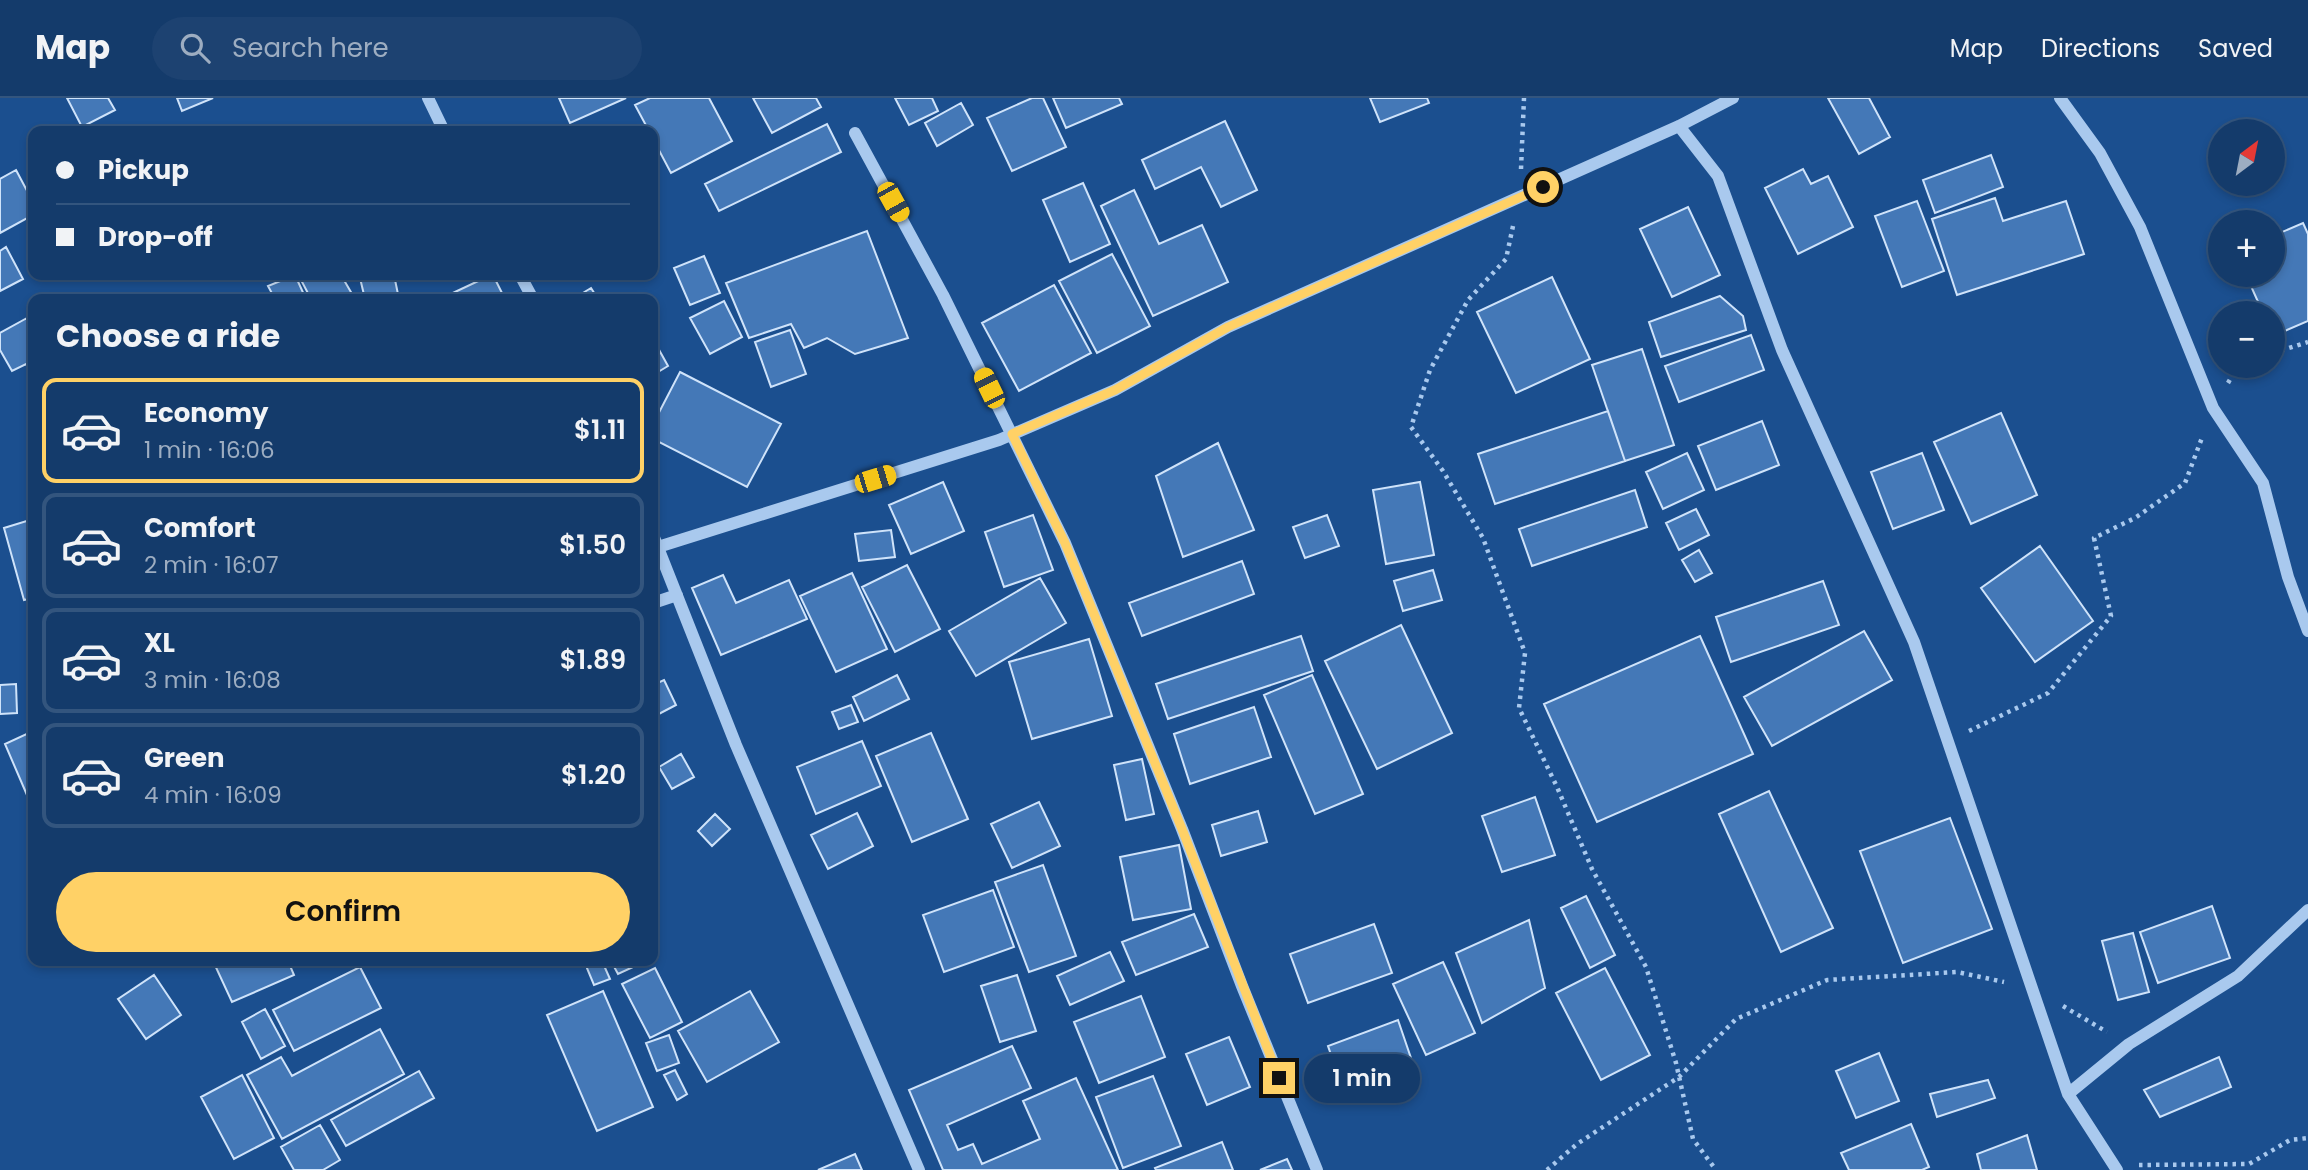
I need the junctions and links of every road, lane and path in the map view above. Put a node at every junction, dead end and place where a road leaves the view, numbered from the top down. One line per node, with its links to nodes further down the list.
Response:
1 (428, 98): 5 (street)
2 (1524, 98): 8 (path)
3 (1733, 98): 6 (street)
4 (2060, 98): 12 (street)
5 (442, 126)
6 (1679, 126): 8 (street); 19 (street)
7 (855, 133): 13 (street)
8 (1520, 197): 13 (street); 23 (path)
9 (2308, 342): 10 (path)
10 (2285, 349)
11 (2231, 378): 12 (path)
12 (2213, 408): 18 (street); 19 (path)
13 (1012, 434): 14 (street); 28 (street)
14 (658, 540)
15 (658, 546): 16 (street)
16 (677, 595): 17 (street); 27 (street)
17 (658, 601)
18 (2308, 631)
19 (1948, 740): 21 (street)
20 (2308, 910): 22 (street)
21 (2032, 988): 22 (path); 23 (path); 24 (street)
22 (2129, 1044): 24 (street)
23 (1679, 1077): 29 (path); 30 (path)
24 (2068, 1094): 26 (street)
25 (2308, 1138): 26 (path)
26 (2115, 1168)
27 (919, 1170)
28 (1317, 1170)
29 (1547, 1170)
30 (1716, 1170)

